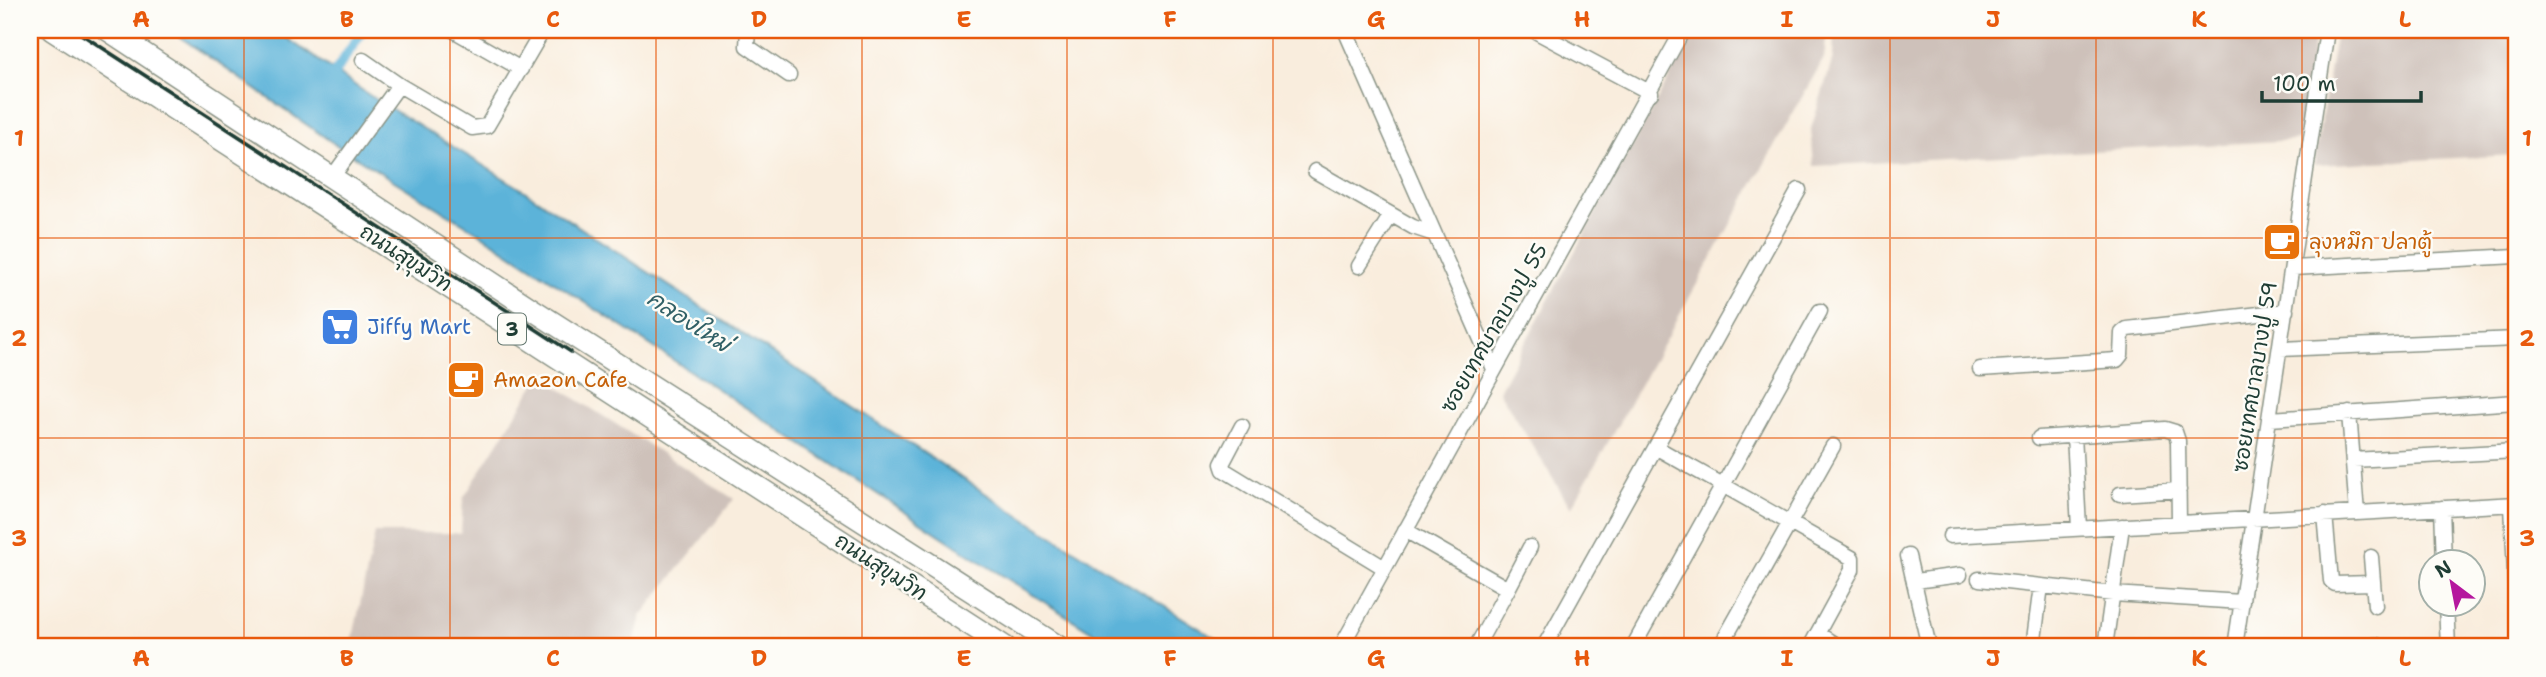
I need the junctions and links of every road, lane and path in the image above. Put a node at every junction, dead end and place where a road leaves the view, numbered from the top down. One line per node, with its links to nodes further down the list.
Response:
1 (52, 30): 70 (highway, ถนนสุขุมวิท / 3)
2 (107, 30): 15 (highway, ถนนสุขุมวิท / 3)
3 (453, 30): 11 (street)
4 (543, 30): 11 (street)
5 (748, 30): 12 (street)
6 (1345, 30): 19 (street)
7 (1533, 30): 14 (street)
8 (1683, 30): 14 (street, ซอยเทศบาลบางปู 55)
9 (2327, 30): 22 (street, ซอยเทศบาลบางปู 59)
10 (363, 60): 13 (street)
11 (521, 69): 13 (street)
12 (789, 75)
13 (395, 90): 15 (street)
14 (1651, 93): 27 (street, ซอยเทศบาลบางปู 55)
15 (338, 169): 66 (highway, ถนนสุขุมวิท / 3)
16 (1315, 171): 18 (street)
17 (1799, 190): 36 (street)
18 (1391, 215): 19 (street); 21 (street)
19 (1434, 234): 27 (street)
20 (2516, 256): 22 (street)
21 (1359, 266)
22 (2292, 268): 24 (street, ซอยเทศบาลบางปู 59)
23 (1820, 311): 39 (street)
24 (2286, 311): 26 (street, ซอยเทศบาลบางปู 59); 28 (street)
25 (2516, 338): 26 (street)
26 (2280, 349): 31 (street, ซอยเทศบาลบางปู 59)
27 (1494, 369): 51 (street, ซอยเทศบาลบางปู 55)
28 (1980, 369)
29 (2516, 402): 30 (street)
30 (2350, 413): 31 (street); 38 (street)
31 (2270, 419): 46 (street, ซอยเทศบาลบางปู 59)
32 (1242, 426): 57 (street)
33 (2074, 435): 34 (street); 40 (street); 50 (street)
34 (2039, 438)
35 (1833, 446): 47 (street)
36 (1657, 448): 39 (street); 76 (street)
37 (2516, 451): 38 (street)
38 (2353, 460): 44 (street)
39 (1723, 486): 47 (street); 77 (street)
40 (2179, 490): 41 (street); 48 (street)
41 (2120, 495)
42 (2514, 504): 43 (street); 65 (street)
43 (2442, 508): 44 (street); 54 (street)
44 (2357, 513): 45 (street)
45 (2325, 514): 46 (street); 61 (street)
46 (2255, 518): 48 (street); 67 (street, ซอยเทศบาลบางปู 59)
47 (1789, 523): 71 (street); 78 (street)
48 (2179, 523): 49 (street)
49 (2122, 526): 50 (street); 64 (street)
50 (2079, 528): 52 (street)
51 (1405, 530): 57 (street, ซอยเทศบาลบางปู 55); 63 (street)
52 (1950, 536)
53 (1530, 547): 63 (street)
54 (2443, 548)
55 (1908, 556): 60 (street)
56 (2371, 557): 61 (street)
57 (1383, 568): 74 (street, ซอยเทศบาลบางปู 55)
58 (1960, 575): 60 (street)
59 (1979, 579): 62 (street)
60 (1915, 581): 81 (street)
61 (2373, 583): 68 (street)
62 (2041, 586): 64 (street); 82 (street)
63 (1508, 589): 75 (street)
64 (2113, 594): 67 (street); 83 (street)
65 (2516, 598)
66 (989, 601): 70 (highway); 73 (highway, ถนนสุขุมวิท / 3)
67 (2242, 602): 84 (street, ซอยเทศบาลบางปู 59)
68 (2375, 606)
69 (2447, 618): 87 (street)
70 (973, 626): 72 (highway, ถนนสุขุมวิท / 3)
71 (1818, 634): 79 (street); 80 (street)
72 (1005, 647)
73 (1059, 647)
74 (1341, 647)
75 (1476, 647)
76 (1545, 647)
77 (1633, 647)
78 (1720, 647)
79 (1810, 647)
80 (1839, 647)
81 (1930, 647)
82 (2033, 647)
83 (2105, 647)
84 (2235, 647)
85 (2354, 647): 86 (street)
86 (2381, 647)
87 (2448, 647)

